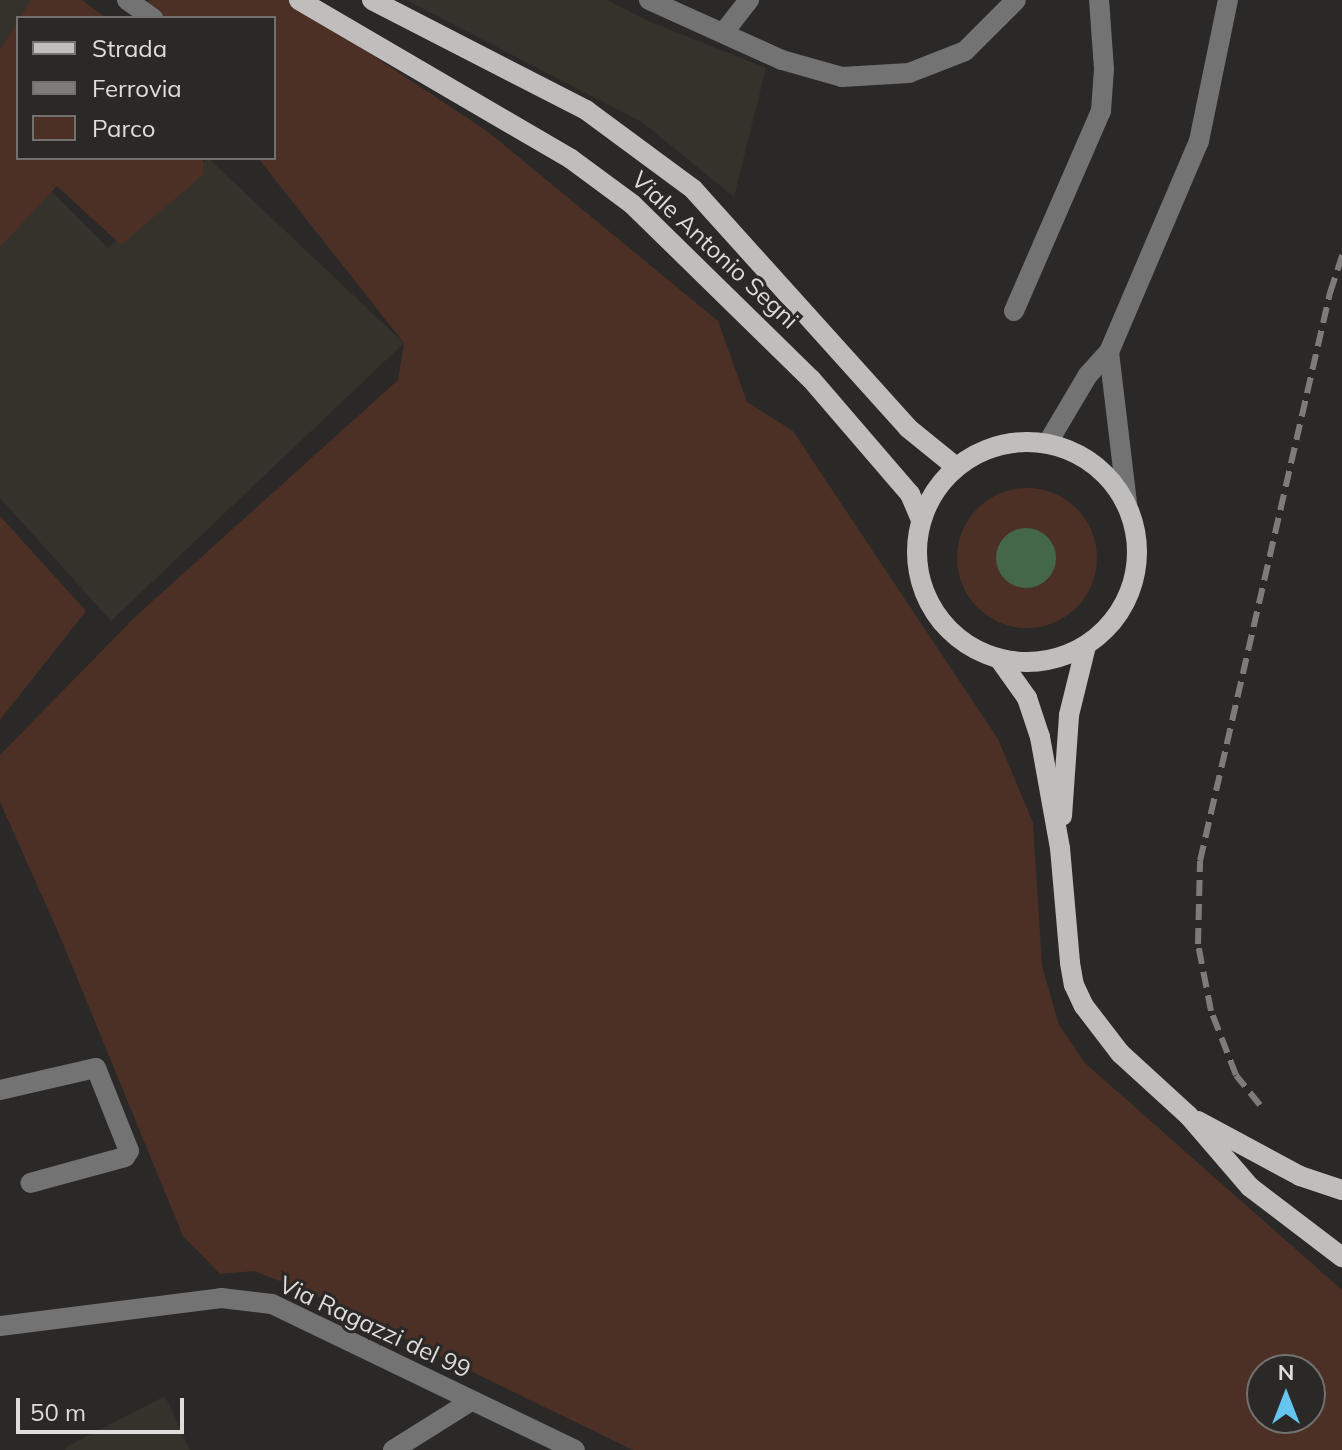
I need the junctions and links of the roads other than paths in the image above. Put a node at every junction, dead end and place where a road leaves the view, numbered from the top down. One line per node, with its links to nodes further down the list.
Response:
1 (127, 0): 9 (street)
2 (299, 0): 16 (main road, Viale Antonio Segni)
3 (372, 0): 14 (main road, Viale Antonio Segni)
4 (649, 0): 10 (street)
5 (749, 0): 10 (street)
6 (1016, 0): 10 (street)
7 (1099, 0): 11 (street)
8 (1228, 0): 12 (street)
9 (150, 16)
10 (724, 32)
11 (1014, 311)
12 (1109, 352): 13 (street); 15 (street)
13 (1047, 444): 14 (main road); 15 (main road)
14 (956, 467): 16 (main road)
15 (1127, 504): 17 (main road)
16 (921, 520): 18 (main road)
17 (1086, 646): 18 (main road); 19 (main road)
18 (1000, 660): 19 (main road)
19 (1060, 848): 21 (main road)
20 (0, 1090): 22 (street)
21 (1188, 1115): 23 (main road); 24 (main road)
22 (30, 1183)
23 (1342, 1190)
24 (1342, 1257)
25 (0, 1326): 26 (street, Via Ragazzi del 99)
26 (471, 1401): 27 (street); 28 (street, Via Ragazzi del 99)
27 (393, 1450)
28 (575, 1450)

